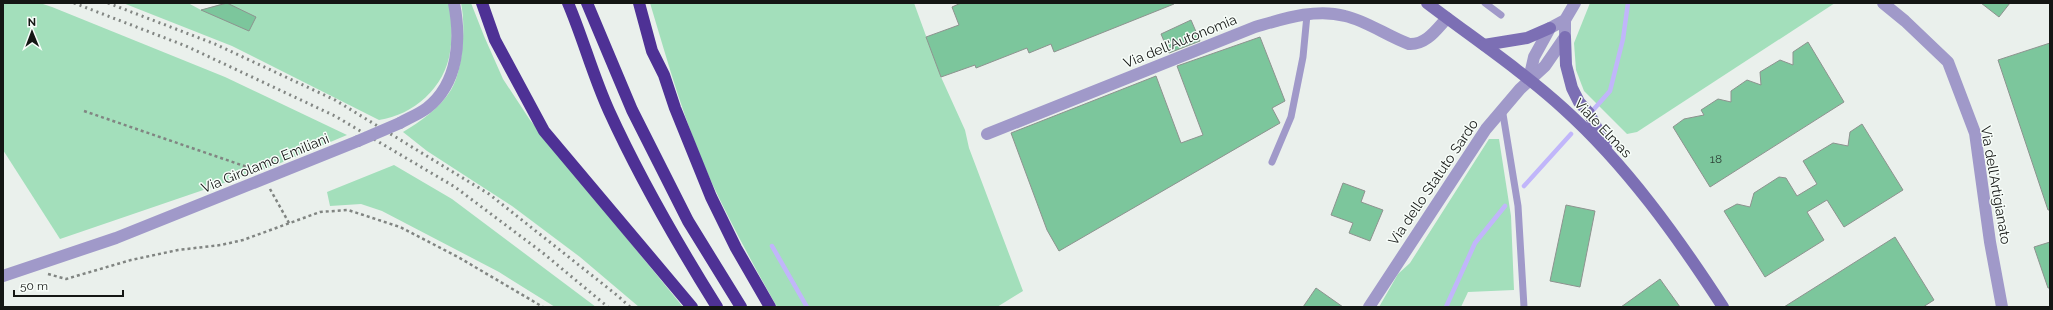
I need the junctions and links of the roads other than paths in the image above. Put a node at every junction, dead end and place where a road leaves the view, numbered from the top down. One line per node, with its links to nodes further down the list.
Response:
1 (454, 3): 22 (street, Via Girolamo Emiliani, bridge)
2 (482, 3): 23 (highway)
3 (568, 3): 24 (highway)
4 (587, 3): 25 (highway)
5 (639, 3): 26 (highway)
6 (1485, 3): 11 (lane)
7 (1575, 3): 13 (street)
8 (1883, 3): 30 (street, Via dell'Artigianato)
9 (1429, 4): 12 (main road, Viale Elmas)
10 (1307, 15): 12 (street, Via dell'Autonomia); 19 (street, Via dell'Autonomia); 21 (lane)
11 (1501, 15)
12 (1447, 18): 16 (main road, Viale Elmas)
13 (1565, 20): 14 (street); 15 (street)
14 (1550, 28): 16 (main road); 17 (street)
15 (1565, 37): 17 (street, Via dello Statuto Sardo); 20 (main road)
16 (1484, 45): 17 (main road, Viale Elmas)
17 (1529, 79): 18 (street, Via dello Statuto Sardo); 20 (main road, Viale Elmas)
18 (1502, 108): 27 (street, Via dello Statuto Sardo); 28 (lane)
19 (987, 134)
20 (1612, 158): 29 (main road, Viale Elmas)
21 (1272, 162)
22 (3, 276)
23 (692, 307)
24 (717, 307)
25 (741, 307)
26 (770, 307)
27 (1369, 307)
28 (1524, 307)
29 (1723, 307)
30 (2002, 307)

